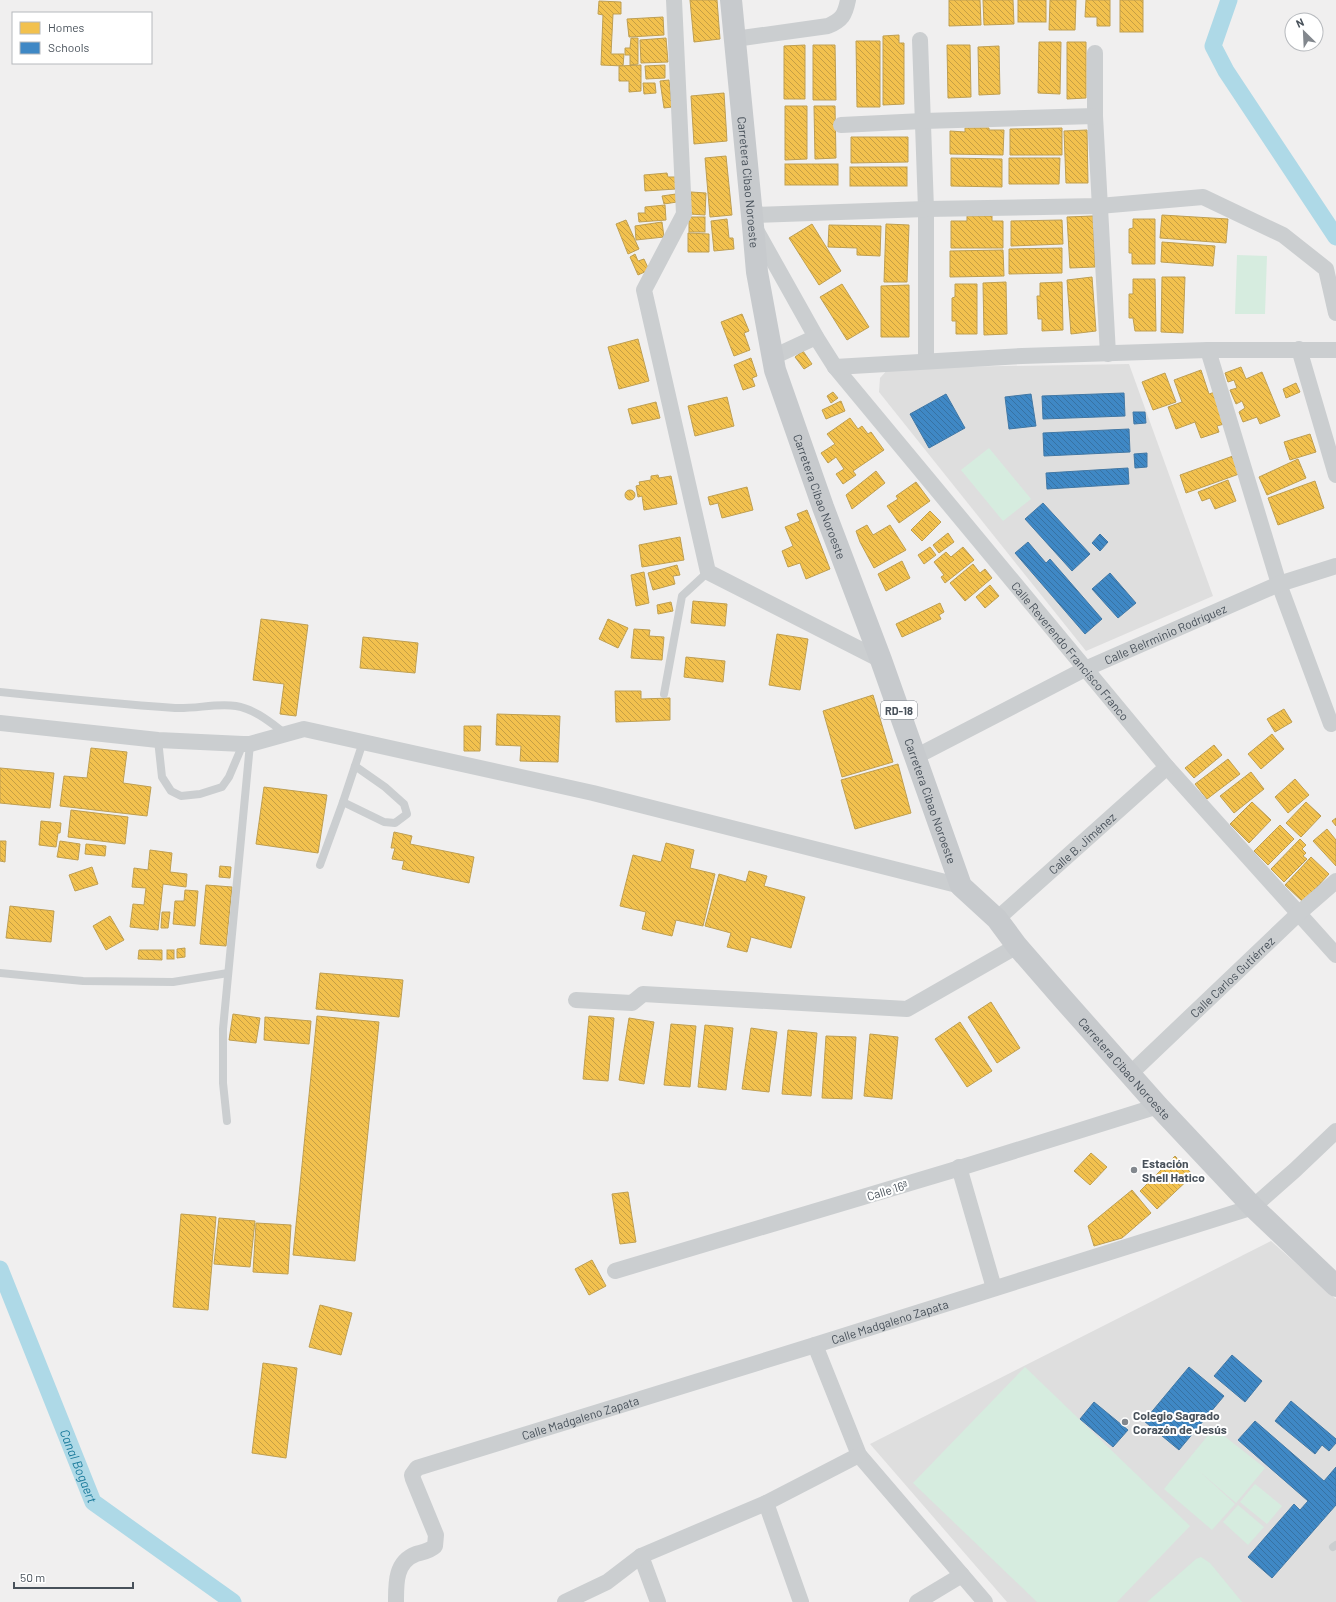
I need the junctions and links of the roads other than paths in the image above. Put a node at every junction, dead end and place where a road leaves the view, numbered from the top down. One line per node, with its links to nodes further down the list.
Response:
1 (674, 0): 24 (street)
2 (731, 0): 4 (main road, Carretera Cibao Noroeste / RD-18)
3 (848, 0): 4 (street)
4 (735, 39): 12 (main road, Carretera Cibao Noroeste / RD-18)
5 (920, 40): 8 (street)
6 (1095, 53): 7 (street)
7 (1095, 116): 8 (street); 10 (street)
8 (923, 121): 9 (street); 11 (street)
9 (841, 125)
10 (1099, 206): 11 (street); 13 (street); 18 (street)
11 (926, 209): 12 (street); 20 (street)
12 (753, 221): 14 (street, Calle Reverendo Francisco Franco); 19 (main road, Carretera Cibao Noroeste / RD-18)
13 (1336, 313)
14 (816, 337): 19 (street); 21 (street, Calle Reverendo Francisco Franco)
15 (1299, 349): 16 (street); 17 (street); 22 (street)
16 (1208, 350): 18 (street); 25 (street)
17 (1336, 350)
18 (1108, 354): 20 (street)
19 (773, 357): 26 (main road, Carretera Cibao Noroeste / RD-18)
20 (926, 361): 21 (street)
21 (835, 367): 27 (street, Calle Reverendo Francisco Franco)
22 (1336, 475)
23 (1336, 566): 25 (street, Calle Belrminio Rodríguez)
24 (708, 572): 26 (street); 29 (lane)
25 (1279, 584): 27 (street, Calle Belrminio Rodríguez); 31 (street)
26 (881, 660): 36 (main road, Carretera Cibao Noroeste / RD-18)
27 (1085, 669): 36 (street, Calle Belrminio Rodríguez); 38 (street, Calle Reverendo Francisco Franco)
28 (0, 692): 32 (lane)
29 (664, 694)
30 (0, 723): 33 (street)
31 (1331, 724)
32 (286, 734): 34 (street); 35 (street)
33 (158, 740): 35 (street); 35 (lane)
34 (363, 742): 37 (lane); 42 (street)
35 (246, 744): 48 (lane)
36 (915, 757): 42 (main road, Carretera Cibao Noroeste / RD-18)
37 (355, 766): 39 (lane); 39 (lane)
38 (1167, 767): 43 (street, Calle Reverendo Francisco Franco); 44 (street, Calle B. Jiménez)
39 (343, 802): 40 (lane)
40 (320, 865)
41 (1336, 881): 43 (street, Calle Carlos Gutiérrez)
42 (961, 886): 44 (main road, Carretera Cibao Noroeste / RD-18)
43 (1298, 914): 46 (street, Calle Reverendo Francisco Franco); 50 (street, Calle Carlos Gutiérrez)
44 (997, 919): 45 (main road, Carretera Cibao Noroeste / RD-18)
45 (1017, 946): 49 (street); 50 (main road, Carretera Cibao Noroeste / RD-18)
46 (1336, 955)
47 (0, 973): 48 (lane)
48 (228, 973): 52 (lane)
49 (576, 1000)
50 (1130, 1074): 51 (main road, Carretera Cibao Noroeste / RD-18)
51 (1158, 1106): 54 (street, Calle 16ª); 55 (main road, Carretera Cibao Noroeste / RD-18)
52 (227, 1121)
53 (1336, 1131): 55 (street, Calle Madgaleno Zapata)
54 (959, 1168): 56 (street, Calle 16ª); 58 (street)
55 (1253, 1207): 57 (main road, Carretera Cibao Noroeste / RD-18); 58 (street, Calle Madgaleno Zapata)
56 (615, 1271)
57 (1336, 1286)
58 (994, 1288): 59 (street, Calle Madgaleno Zapata)
59 (815, 1345): 60 (street); 65 (street, Calle Madgaleno Zapata)
60 (859, 1455): 61 (street); 63 (street)
61 (766, 1503): 62 (street); 64 (street)
62 (642, 1556): 66 (street); 67 (street)
63 (962, 1575): 68 (street); 69 (street)
64 (796, 1601)
65 (396, 1602)
66 (565, 1602)
67 (658, 1602)
68 (917, 1602)
69 (986, 1602)

